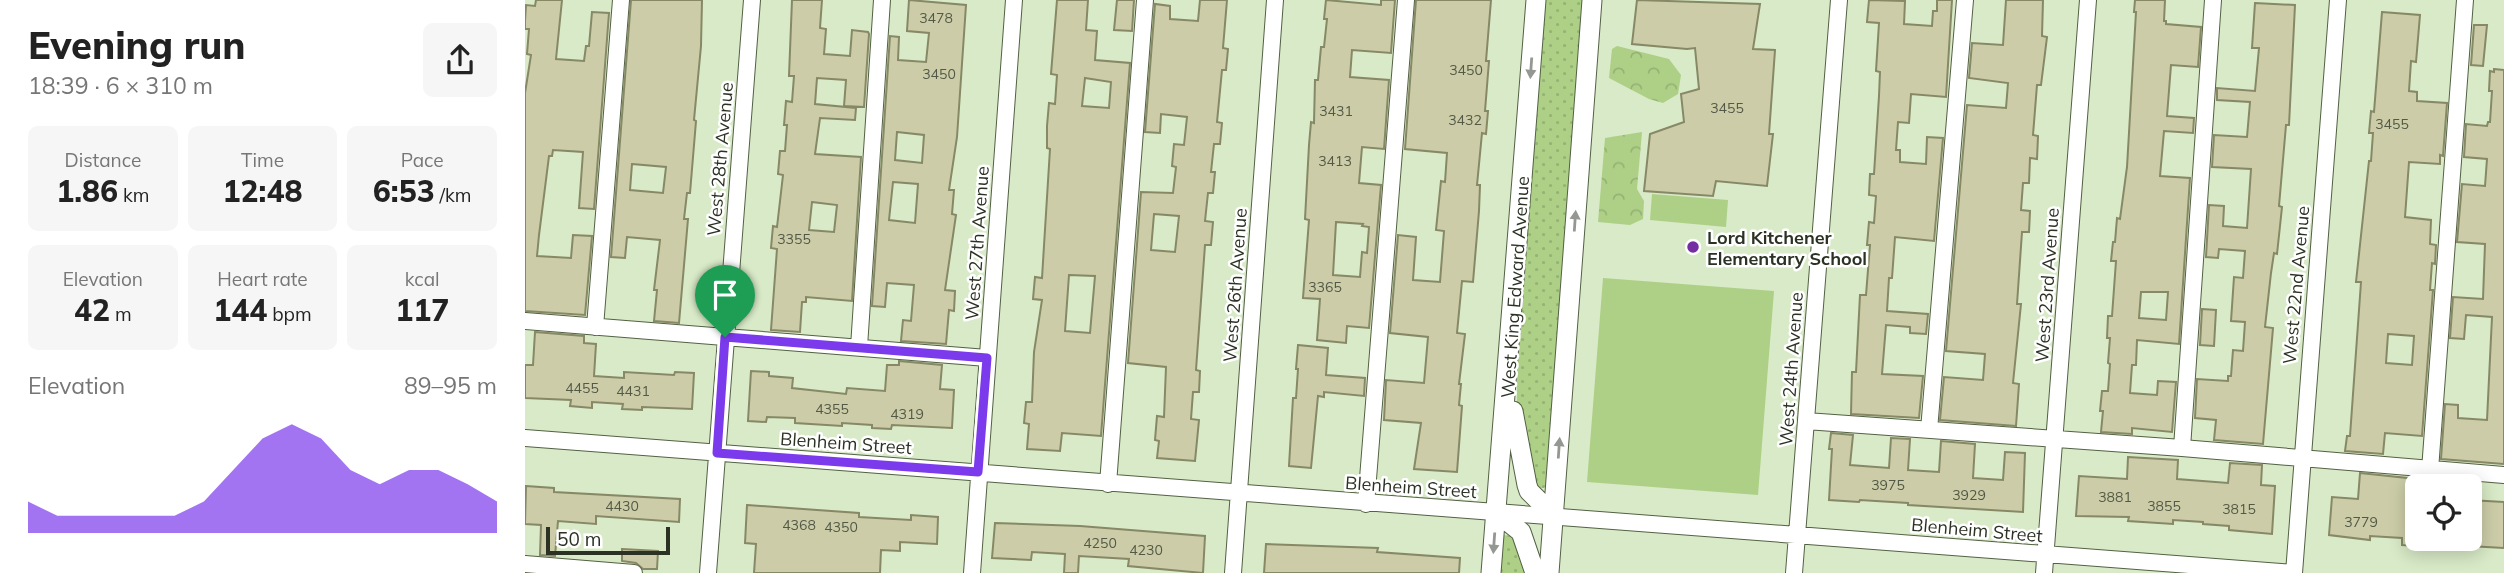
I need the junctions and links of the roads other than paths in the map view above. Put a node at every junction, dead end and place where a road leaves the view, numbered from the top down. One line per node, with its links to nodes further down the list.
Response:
1 (621, 0): 17 (street)
2 (753, 0): 18 (street, West 28th Avenue)
3 (882, 0): 19 (street)
4 (1014, 0): 20 (street, West 27th Avenue)
5 (1145, 0): 32 (street)
6 (1275, 0): 33 (street, West 26th Avenue)
7 (1406, 0): 34 (street)
8 (1536, 0): 21 (main road, West King Edward Avenue, one-way to 21)
9 (1592, 0): 36 (main road, one-way to 9)
10 (1839, 0): 22 (street, West 24th Avenue)
11 (1965, 0): 23 (street)
12 (2088, 0): 25 (street, West 23rd Avenue)
13 (2213, 0): 26 (street)
14 (2338, 0): 28 (street, West 22nd Avenue)
15 (2465, 0): 29 (street)
16 (525, 321): 17 (street)
17 (595, 327): 18 (street)
18 (725, 337): 19 (street); 27 (street, West 28th Avenue)
19 (859, 346): 20 (street)
20 (987, 358): 30 (street, West 27th Avenue)
21 (1509, 365): 35 (main road, West King Edward Avenue); 36 (main road)
22 (1806, 421): 23 (street); 37 (street, West 24th Avenue)
23 (1929, 430): 25 (street)
24 (525, 438): 27 (street, Blenheim Street)
25 (2055, 439): 26 (street); 38 (street, West 23rd Avenue)
26 (2182, 447): 28 (street)
27 (717, 453): 30 (street, Blenheim Street); 42 (street, West 28th Avenue)
28 (2302, 457): 29 (street); 50 (street, West 22nd Avenue)
29 (2430, 470): 31 (street)
30 (978, 472): 32 (street, Blenheim Street); 43 (street, West 27th Avenue)
31 (2504, 475)
32 (1108, 484): 33 (street, Blenheim Street)
33 (1239, 492): 34 (street, Blenheim Street); 44 (street, West 26th Avenue)
34 (1366, 504): 35 (street, Blenheim Street)
35 (1496, 513): 36 (street, Blenheim Street); 45 (main road, West King Edward Avenue, one-way to 45); 46 (main road)
36 (1554, 516): 37 (street, Blenheim Street); 47 (main road)
37 (1797, 535): 38 (street, Blenheim Street); 48 (street, West 24th Avenue)
38 (2046, 555): 49 (street, West 23rd Avenue); 50 (street, Blenheim Street)
39 (525, 564): 40 (street)
40 (577, 571): 41 (street)
41 (634, 573)
42 (708, 573)
43 (972, 573)
44 (1233, 573)
45 (1491, 573)
46 (1535, 573)
47 (1549, 573)
48 (1794, 573)
49 (2044, 573)
50 (2294, 573)

